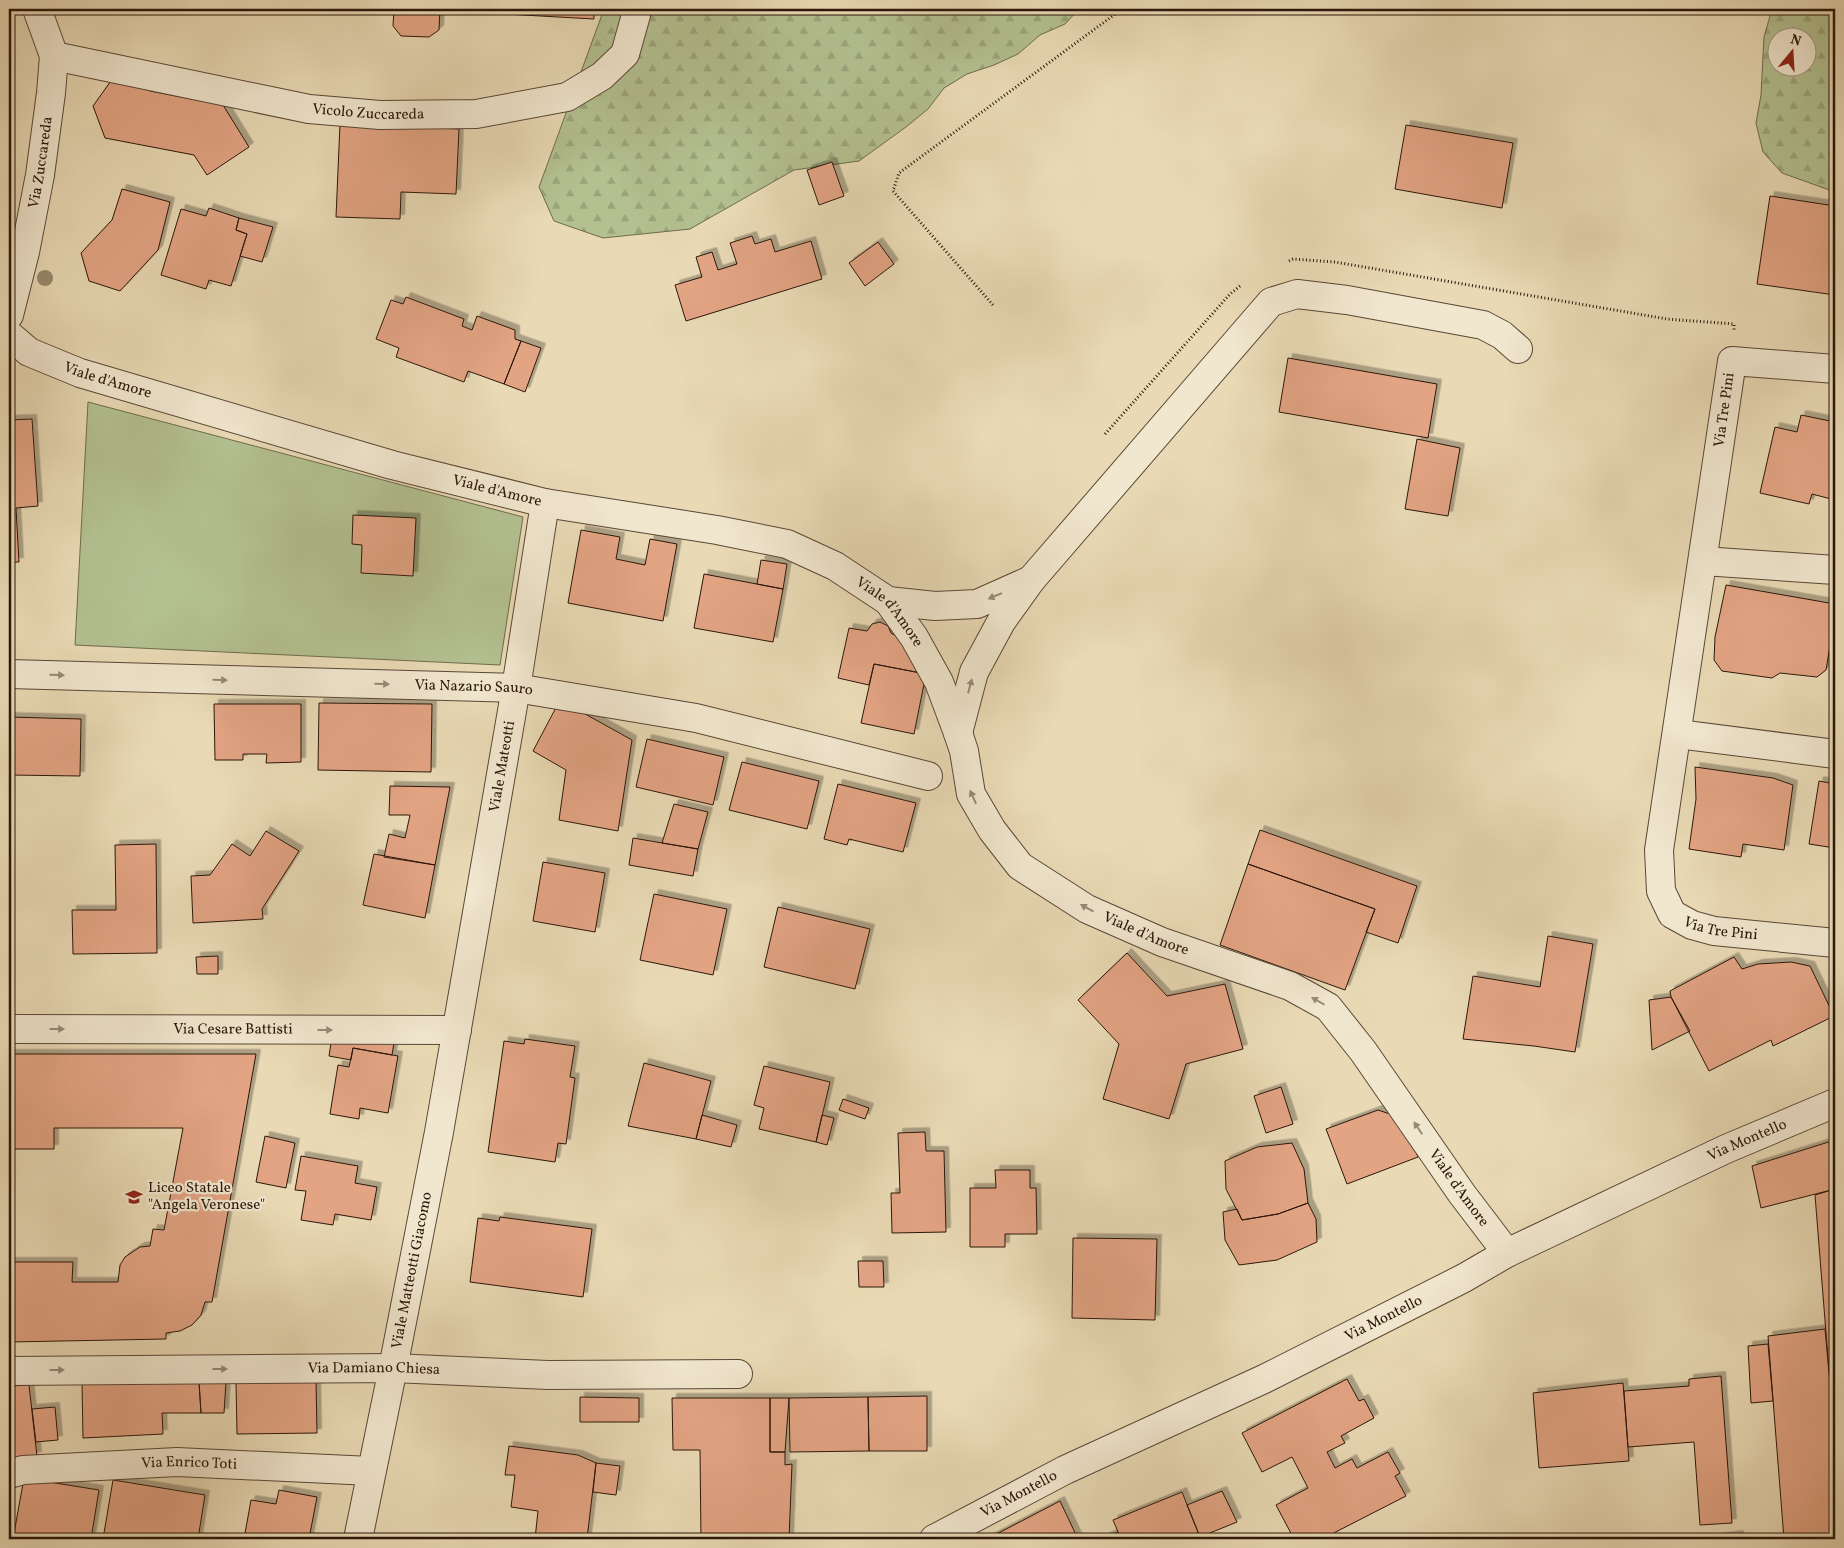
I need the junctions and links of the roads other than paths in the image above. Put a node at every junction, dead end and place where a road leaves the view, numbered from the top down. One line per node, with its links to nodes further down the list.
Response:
1 (37, 9): 3 (street, Via Zuccareda)
2 (636, 9): 3 (street, Vicolo Zuccareda)
3 (54, 56): 4 (street, Via Zuccareda)
4 (9, 315)
5 (9, 335): 8 (street, Viale d'Amore)
6 (1518, 349): 11 (street)
7 (1835, 369): 9 (street, Via Tre Pini)
8 (545, 503): 12 (street, Viale d'Amore); 14 (street, Viale Mateotti)
9 (1703, 561): 10 (street); 16 (street, Via Tre Pini)
10 (1835, 570)
11 (1032, 580): 12 (street, one-way to 12); 15 (street, one-way to 11)
12 (888, 601): 15 (street, Viale d'Amore)
13 (9, 674): 14 (street, Via Nazario Sauro, one-way to 14)
14 (516, 688): 18 (street, Via Nazario Sauro); 21 (street, Viale Mateotti)
15 (958, 733): 23 (street, Viale d'Amore, one-way to 15)
16 (1678, 734): 17 (street); 19 (street, Via Tre Pini)
17 (1835, 754)
18 (928, 776)
19 (1835, 943)
20 (9, 1030): 21 (street, Via Cesare Battisti, one-way to 21)
21 (457, 1030): 24 (street, Viale Matteotti Giacomo)
22 (1835, 1103): 23 (street, Via Montello)
23 (1507, 1253): 30 (street, Via Montello)
24 (393, 1368): 25 (street, Via Damiano Chiesa, one-way to 24); 26 (street, Via Damiano Chiesa); 27 (street, Viale Matteotti Giacomo)
25 (9, 1370)
26 (738, 1374)
27 (371, 1471): 28 (street, Via Enrico Toti); 29 (street, Viale Matteotti Giacomo)
28 (9, 1474)
29 (358, 1539)
30 (934, 1539)

